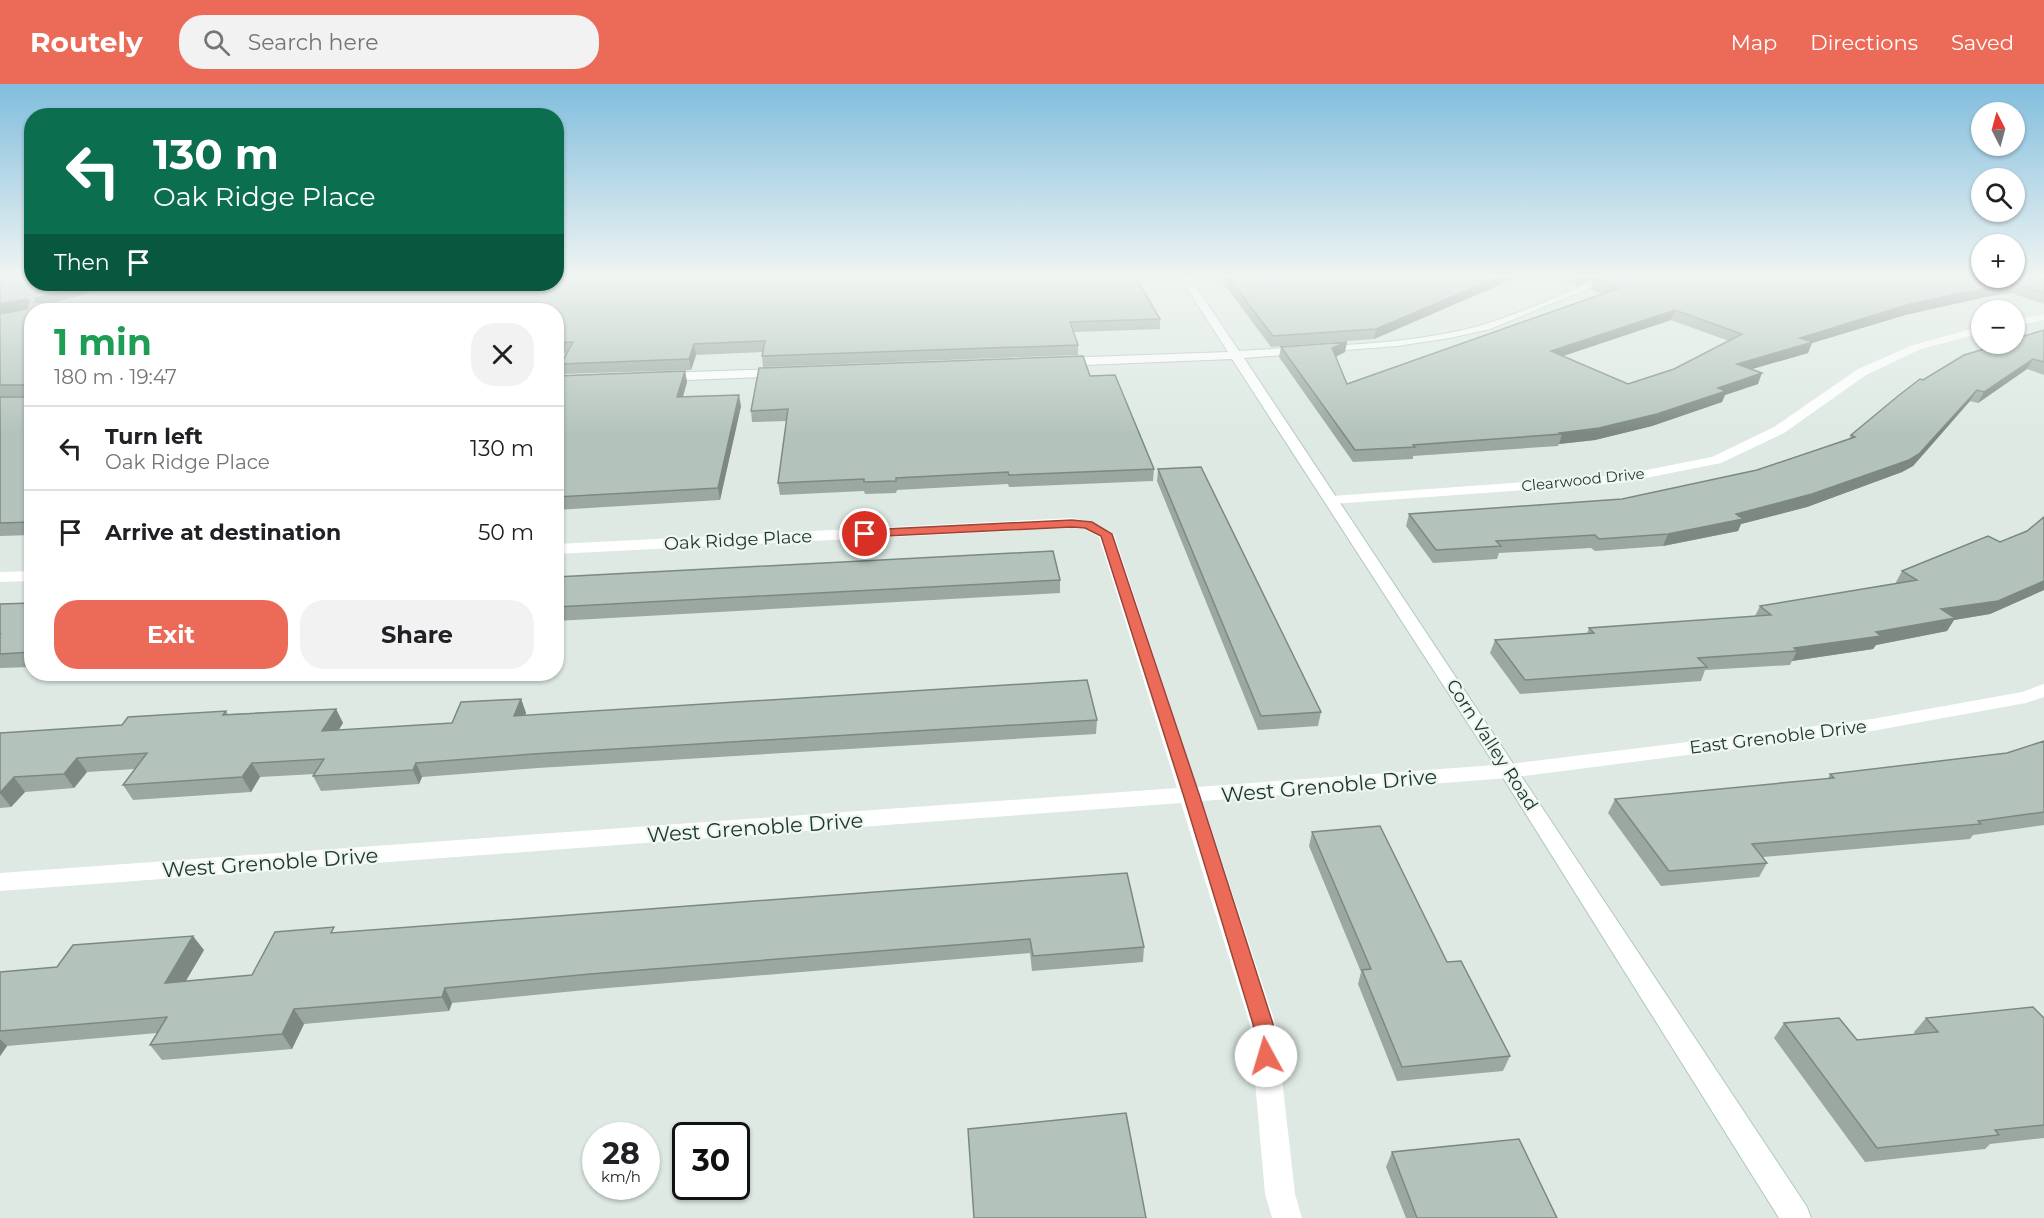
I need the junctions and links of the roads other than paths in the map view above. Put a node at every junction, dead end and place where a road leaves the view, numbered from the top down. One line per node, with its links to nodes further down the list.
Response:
1 (1219, 329): 4 (street, Corn Valley Road)
2 (1477, 329): 4 (street)
3 (1971, 332): 8 (street, Clearwood Drive)
4 (1236, 355): 5 (street); 8 (street, Corn Valley Road)
5 (1047, 363)
6 (800, 372): 7 (street)
7 (646, 378)
8 (1332, 500): 13 (street, Corn Valley Road)
9 (564, 549): 14 (street, Oak Ridge Place)
10 (24, 576): 11 (street)
11 (0, 577)
12 (2044, 690): 13 (street, East Grenoble Drive)
13 (1509, 771): 14 (street, West Grenoble Drive); 17 (street, Corn Valley Road)
14 (1192, 797): 15 (street, West Grenoble Drive); 16 (street, Oak Ridge Place)
15 (0, 882)
16 (1287, 1218)
17 (1796, 1218)

